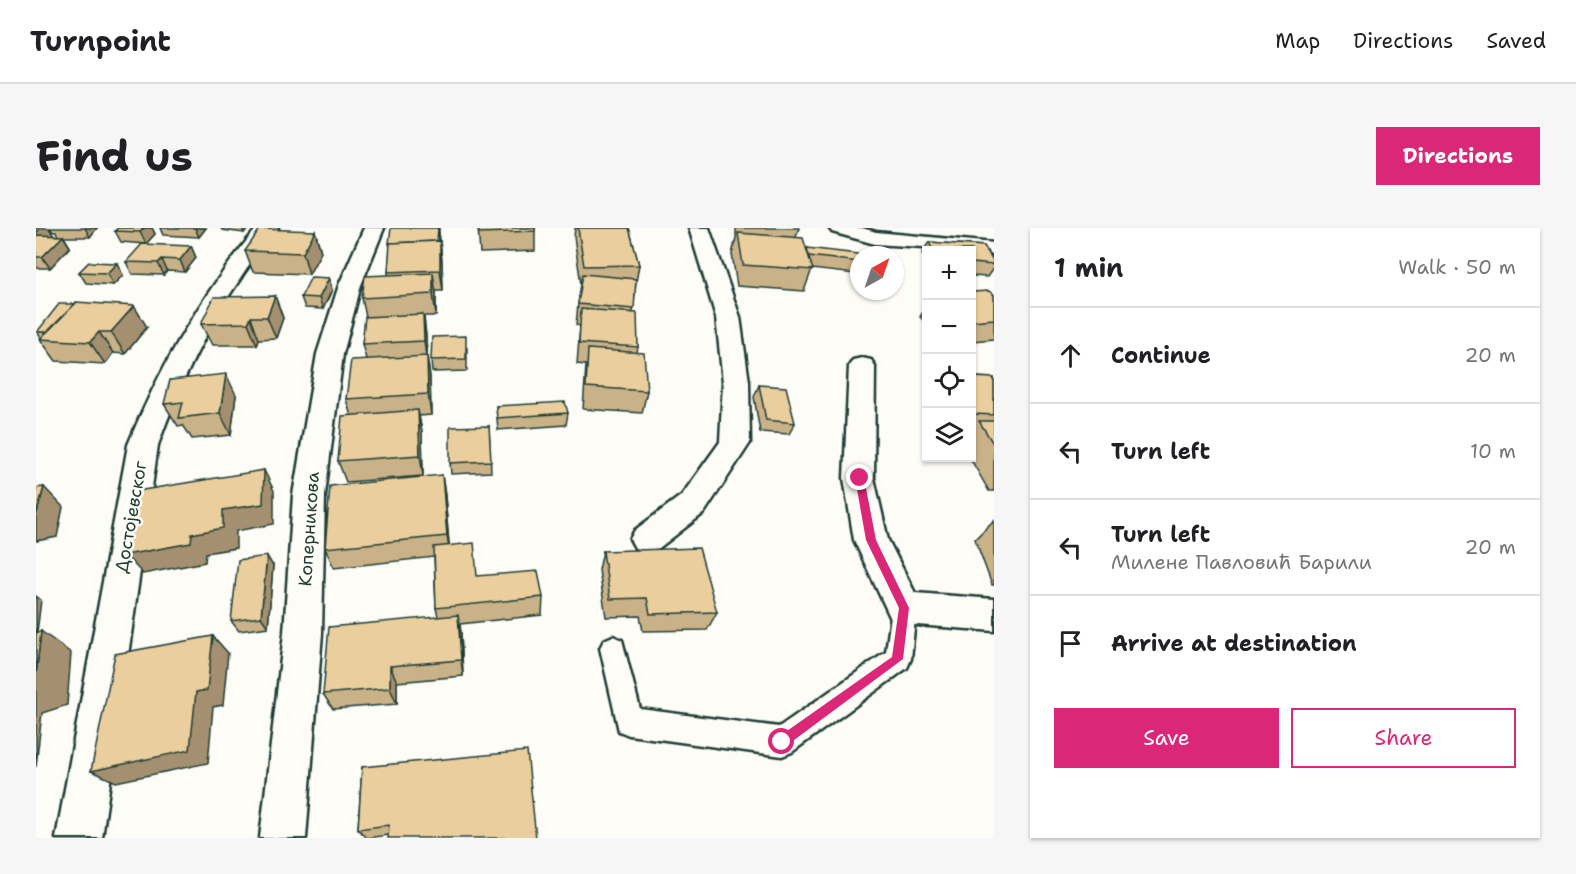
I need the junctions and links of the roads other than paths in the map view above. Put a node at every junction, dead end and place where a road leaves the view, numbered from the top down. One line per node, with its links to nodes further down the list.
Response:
1 (268, 228): 11 (street, Достојевског)
2 (374, 228): 12 (street, Коперникова)
3 (699, 228): 7 (street)
4 (839, 228): 5 (street)
5 (994, 249)
6 (862, 366): 8 (street)
7 (647, 539)
8 (904, 608): 9 (street); 10 (lane)
9 (994, 615)
10 (613, 648)
11 (79, 838)
12 (283, 838)

